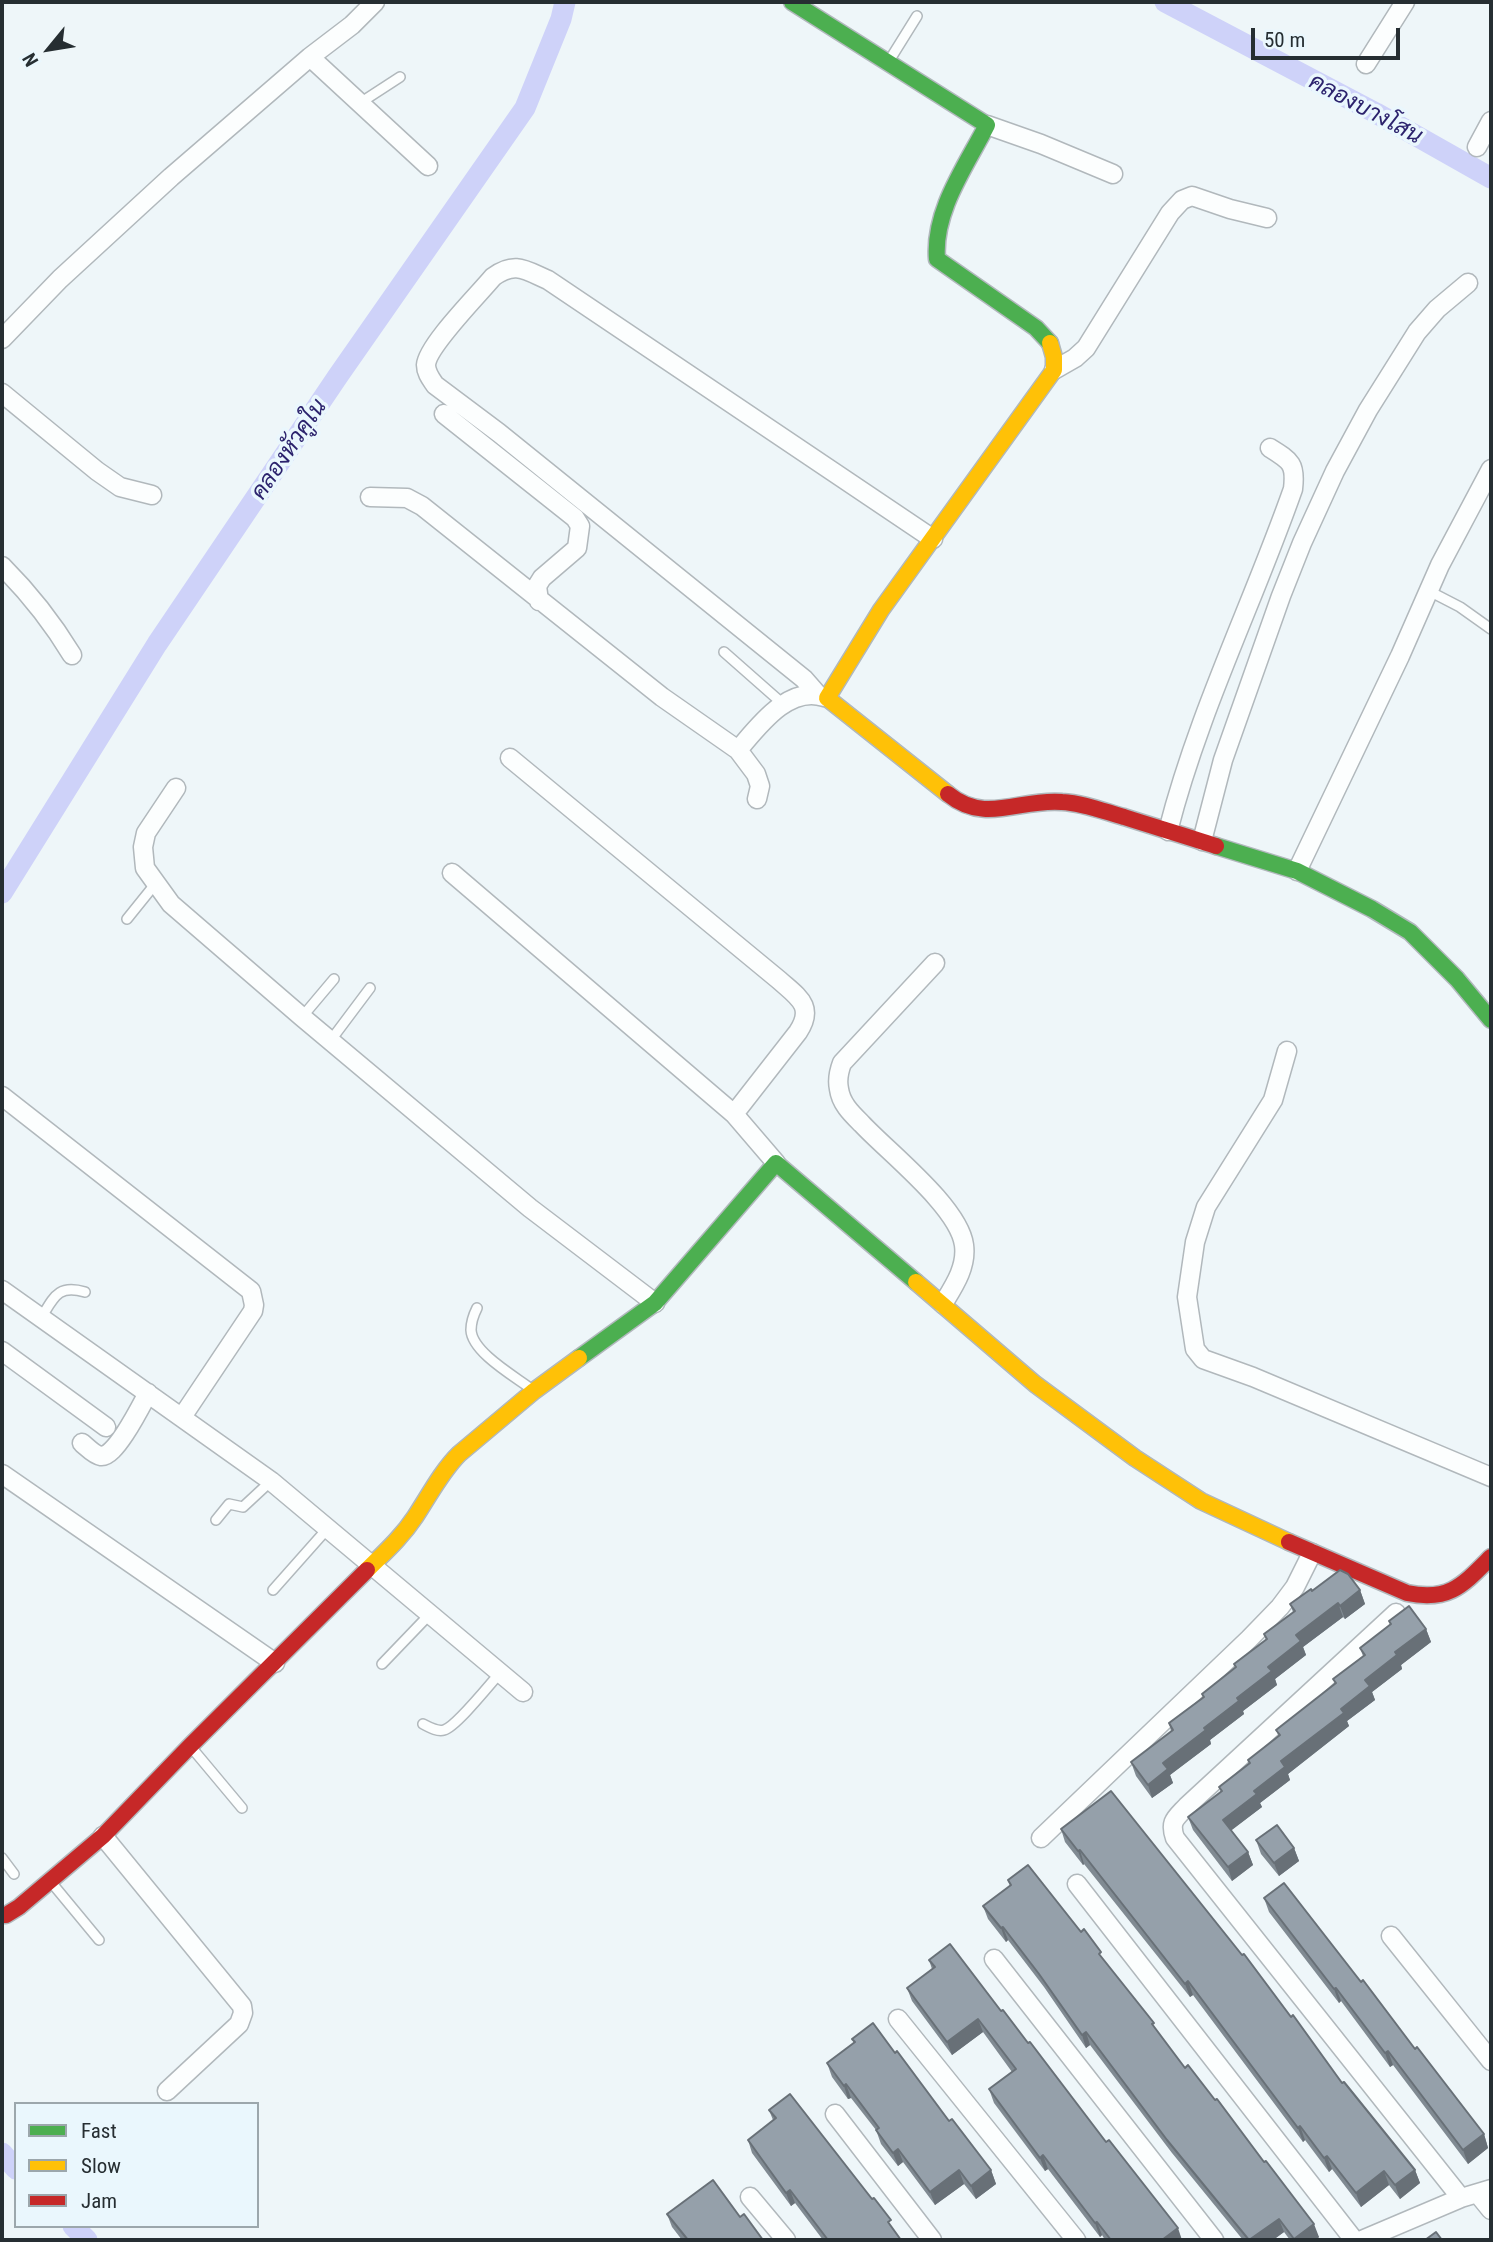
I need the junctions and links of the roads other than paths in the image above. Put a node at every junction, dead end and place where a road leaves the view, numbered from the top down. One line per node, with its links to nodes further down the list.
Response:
1 (375, 2): 5 (street)
2 (792, 2): 6 (street)
3 (1405, 2): 7 (street)
4 (916, 16): 6 (lane)
5 (310, 57): 9 (street); 17 (street)
6 (888, 62): 11 (street)
7 (1366, 64)
8 (400, 76): 9 (lane)
9 (360, 103): 13 (street)
10 (1491, 121): 12 (street)
11 (987, 125): 14 (street); 18 (street)
12 (1478, 147)
13 (428, 166)
14 (1113, 174)
15 (1267, 218): 18 (street)
16 (1468, 283): 39 (street)
17 (2, 339)
18 (1054, 370): 25 (street)
19 (2, 393): 23 (street)
20 (444, 414): 28 (street)
21 (1270, 448): 38 (street)
22 (1491, 470): 27 (street)
23 (152, 495)
24 (370, 497): 28 (street)
25 (933, 539): 32 (street); 32 (street)
26 (2, 566): 31 (street)
27 (1429, 590): 29 (lane); 40 (street)
28 (539, 601): 34 (street)
29 (1491, 629)
30 (724, 652): 33 (lane)
31 (72, 655)
32 (822, 696): 33 (street); 38 (street)
33 (783, 704): 34 (street)
34 (738, 750): 37 (street)
35 (510, 758): 52 (street)
36 (176, 788): 42 (street)
37 (757, 799)
38 (1168, 831): 39 (street)
39 (1202, 841): 40 (street)
40 (1297, 871): 48 (street)
41 (452, 873): 52 (street)
42 (156, 883): 43 (lane); 47 (street)
43 (127, 919)
44 (935, 963): 57 (street)
45 (334, 979): 47 (lane)
46 (370, 988): 49 (lane)
47 (302, 1017): 49 (street)
48 (1491, 1020)
49 (331, 1040): 56 (street)
50 (1287, 1051): 67 (street)
51 (2, 1096): 63 (street)
52 (734, 1114): 53 (street)
53 (776, 1163): 56 (street); 57 (street)
54 (2, 1290): 59 (street)
55 (85, 1292): 59 (lane)
56 (654, 1303): 61 (street)
57 (943, 1304): 71 (street)
58 (477, 1308): 61 (lane)
59 (41, 1318): 62 (street)
60 (2, 1351): 64 (street)
61 (534, 1391): 73 (street)
62 (148, 1393): 63 (street); 65 (street)
63 (182, 1417): 68 (street)
64 (106, 1427)
65 (82, 1443)
66 (2, 1474): 77 (street)
67 (1491, 1477)
68 (271, 1481): 69 (lane); 70 (street)
69 (216, 1520)
70 (328, 1528): 73 (street); 74 (lane)
71 (1312, 1553): 72 (street); 85 (street)
72 (1491, 1557)
73 (372, 1565): 76 (street); 77 (street)
74 (273, 1591)
75 (1396, 1613): 98 (street)
76 (430, 1614): 78 (lane); 79 (street)
77 (275, 1663): 82 (street)
78 (382, 1664)
79 (500, 1673): 80 (street); 81 (lane)
80 (523, 1692)
81 (423, 1724)
82 (190, 1746): 83 (lane); 84 (street)
83 (242, 1808)
84 (103, 1836): 88 (street); 96 (street)
85 (1041, 1838)
86 (2, 1858): 87 (lane)
87 (13, 1874)
88 (50, 1881): 90 (street); 92 (lane)
89 (1077, 1884): 101 (street)
90 (2, 1915)
91 (1391, 1936): 95 (street)
92 (99, 1940)
93 (994, 1959): 105 (street)
94 (898, 2019): 104 (street)
95 (1491, 2061)
96 (167, 2091)
97 (835, 2114): 103 (street)
98 (1477, 2194): 100 (street); 101 (street)
99 (750, 2197): 102 (street)
100 (1491, 2210)
101 (1365, 2239)
102 (786, 2240)
103 (932, 2240)
104 (1076, 2240)
105 (1214, 2240)

